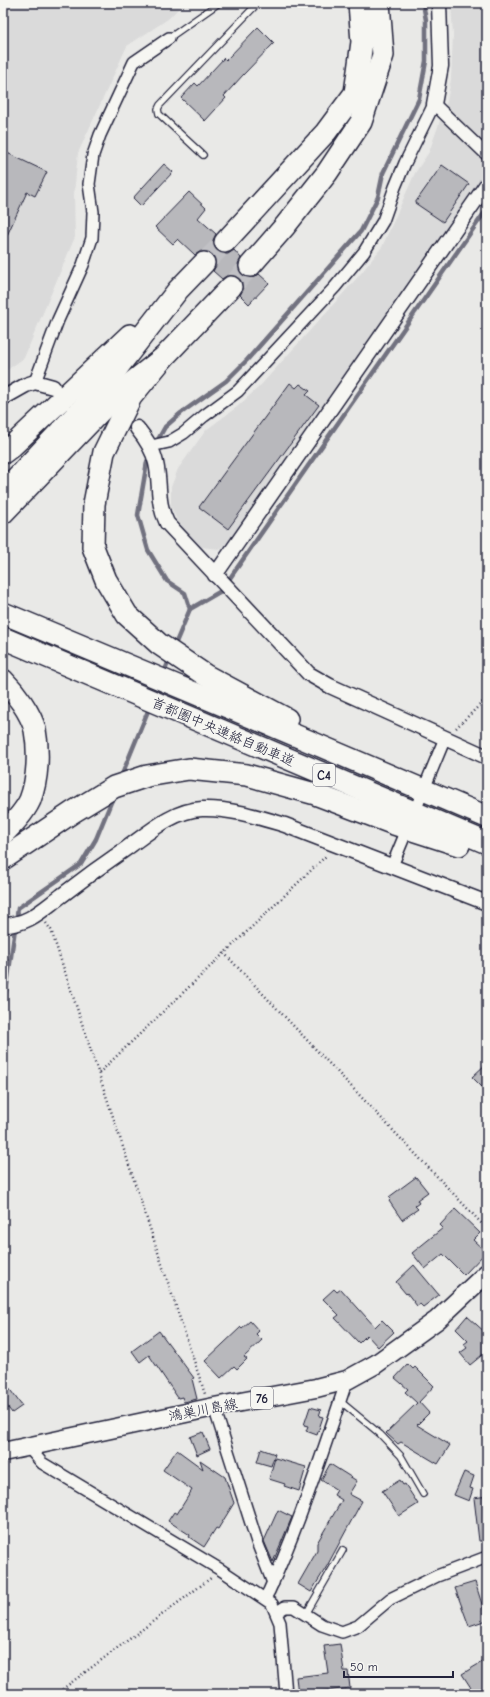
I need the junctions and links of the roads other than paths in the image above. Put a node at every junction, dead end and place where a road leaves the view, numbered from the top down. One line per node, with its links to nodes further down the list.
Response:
1 (219, 3): 6 (lane)
2 (258, 3): 8 (lane)
3 (359, 3): 11 (highway)
4 (379, 3): 13 (highway)
5 (439, 3): 7 (street)
6 (169, 38): 17 (street)
7 (434, 104): 9 (street); 21 (street)
8 (203, 155)
9 (487, 156)
10 (487, 184): 25 (street)
11 (225, 242)
12 (204, 263): 15 (highway)
13 (250, 266)
14 (231, 287): 16 (highway)
15 (178, 290): 22 (highway); 23 (highway)
16 (163, 358): 24 (highway); 30 (highway)
17 (35, 382): 18 (street); 19 (street)
18 (53, 387)
19 (3, 398)
20 (137, 428): 21 (street)
21 (151, 447): 25 (street)
22 (3, 453)
23 (3, 492)
24 (3, 513)
25 (217, 576): 29 (street)
26 (3, 613): 30 (highway, 首都圏中央連絡自動車道 / C4)
27 (3, 638): 34 (highway, 首都圏中央連絡自動車道 / C4)
28 (3, 680): 35 (highway)
29 (445, 738): 31 (street); 32 (street)
30 (304, 739): 32 (highway, 首都圏中央連絡自動車道 / C4)
31 (487, 757)
32 (424, 790): 33 (highway, 首都圏中央連絡自動車道 / C4); 34 (street)
33 (487, 817)
34 (411, 821): 36 (highway, 首都圏中央連絡自動車道 / C4); 37 (highway); 38 (highway); 39 (street)
35 (3, 834)
36 (487, 844)
37 (487, 854)
38 (3, 860)
39 (392, 866): 40 (street); 41 (street)
40 (487, 903)
41 (3, 925)
42 (487, 1273): 43 (main road, 鴻巣川島線 / 76)
43 (347, 1380): 44 (street); 45 (main road, 鴻巣川島線 / 76)
44 (340, 1401): 48 (lane); 51 (street)
45 (212, 1408): 46 (main road, 鴻巣川島線 / 76); 51 (street)
46 (28, 1447): 47 (main road, 鴻巣川島線 / 76); 52 (street)
47 (3, 1452)
48 (423, 1494)
49 (343, 1550): 54 (lane)
50 (487, 1557): 54 (street)
51 (273, 1583): 52 (street)
52 (264, 1598): 53 (street)
53 (276, 1612): 54 (street); 55 (street)
54 (306, 1614)
55 (286, 1694)

